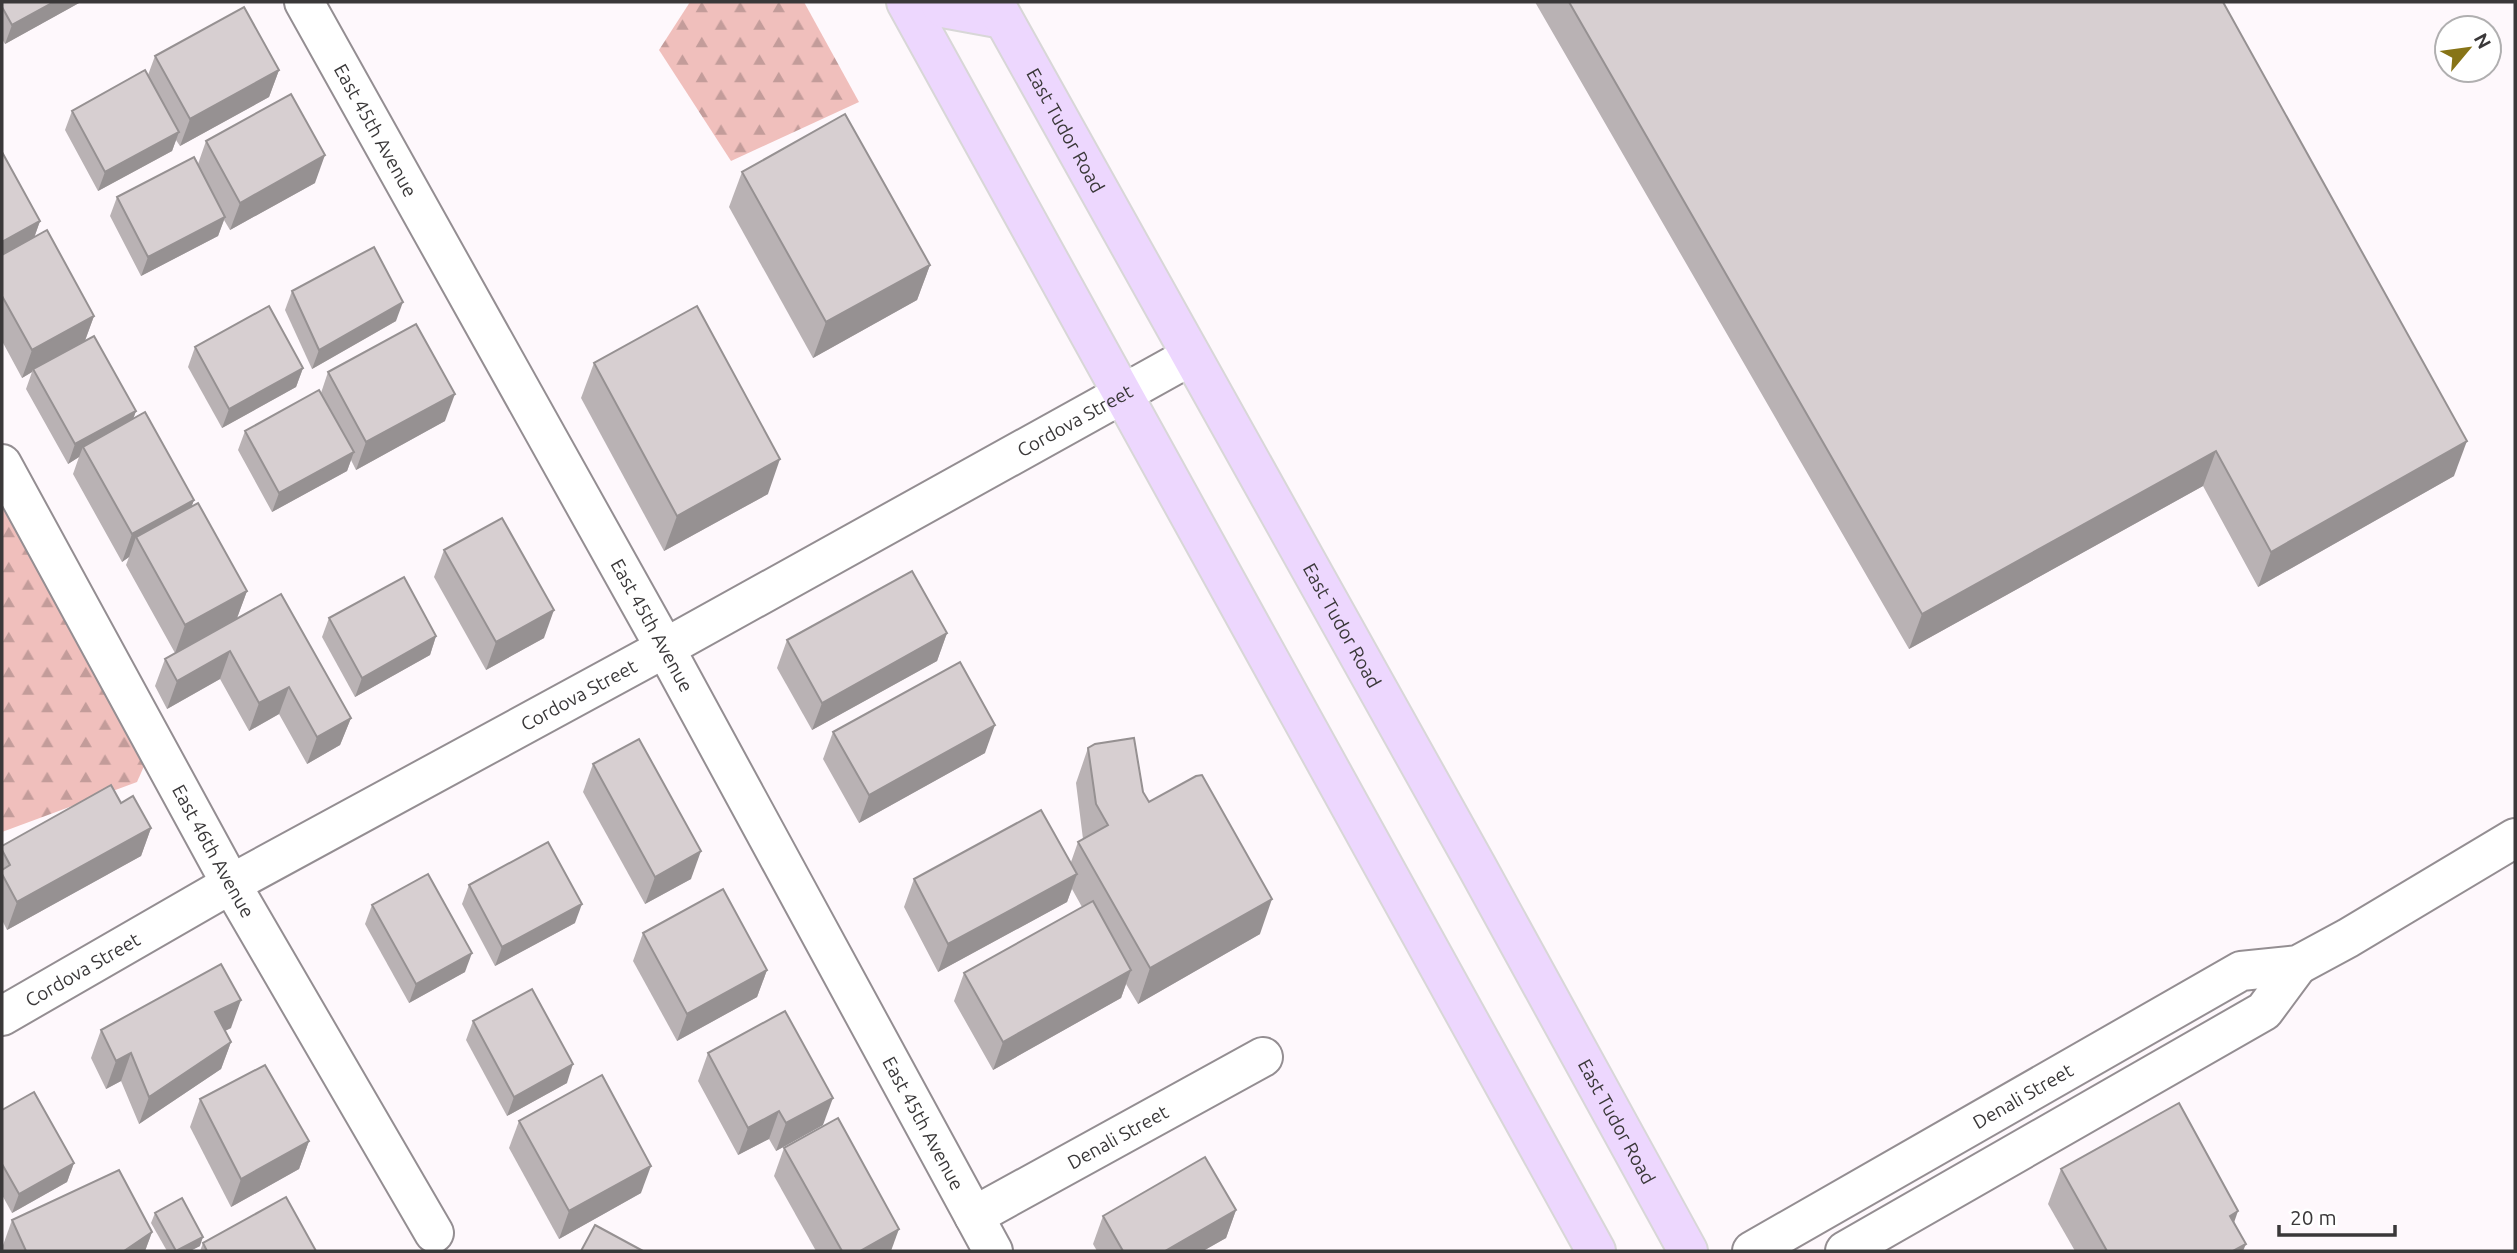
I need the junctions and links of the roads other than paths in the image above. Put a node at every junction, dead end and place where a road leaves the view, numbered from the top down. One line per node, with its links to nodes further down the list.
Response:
1 (304, 2): 8 (street, East 45th Avenue)
2 (906, 2): 6 (main road)
3 (940, 2): 4 (main road)
4 (998, 10): 5 (main road, East Tudor Road)
5 (1191, 356): 6 (street, Cordova Street); 18 (main road, East Tudor Road)
6 (1122, 395): 8 (street, Cordova Street); 17 (main road)
7 (2, 464): 10 (street, East 46th Avenue)
8 (665, 648): 10 (street, Cordova Street); 14 (street, East 45th Avenue)
9 (2515, 838): 11 (street, Denali Street)
10 (231, 884): 12 (street, Cordova Street); 15 (street, East 46th Avenue)
11 (2298, 965): 19 (street, Denali Street); 20 (street, Denali Street)
12 (2, 1016)
13 (1263, 1057): 14 (street, Denali Street)
14 (974, 1216): 16 (street, East 45th Avenue)
15 (434, 1233)
16 (993, 1251)
17 (1596, 1251)
18 (1688, 1251)
19 (1752, 1251)
20 (1845, 1251)

